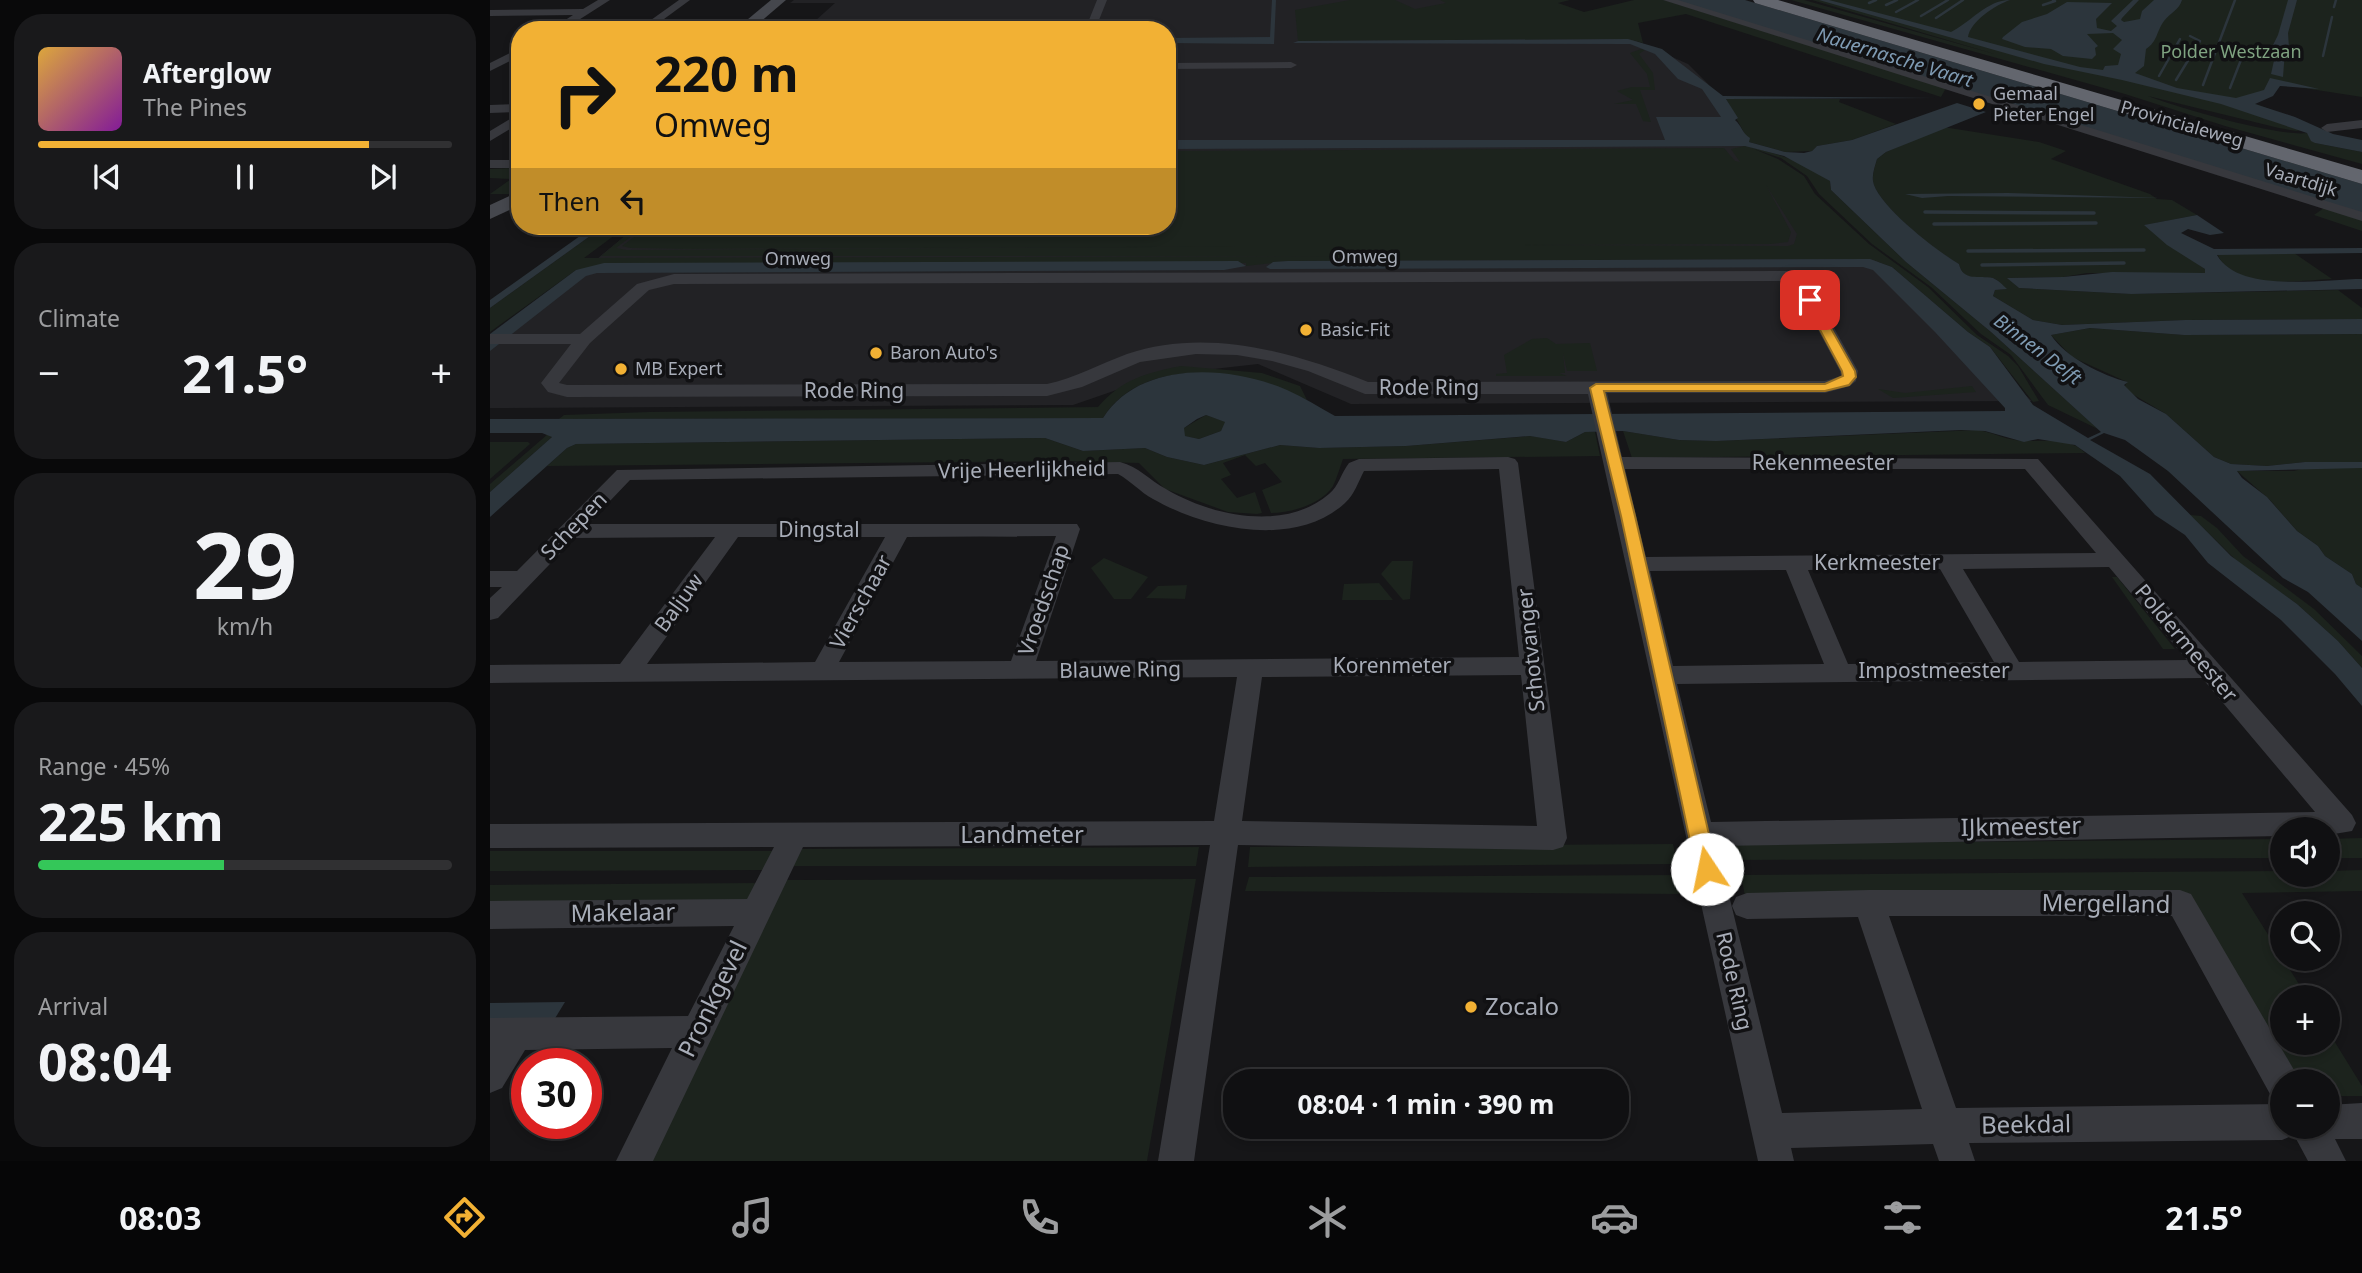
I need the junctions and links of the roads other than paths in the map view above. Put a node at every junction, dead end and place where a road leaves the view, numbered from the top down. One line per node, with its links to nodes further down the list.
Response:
1 (605, 0): 8 (street)
2 (685, 0): 12 (street)
3 (779, 0): 13 (street)
4 (1102, 0): 14 (street)
5 (1668, 0): 34 (street, Vaartdijk)
6 (1761, 0): 31 (highway, Provincialeweg)
7 (1781, 0): 30 (highway, Provincialeweg)
8 (584, 12): 10 (street); 11 (street)
9 (490, 13): 10 (street)
10 (513, 13): 15 (street)
11 (569, 21)
12 (655, 21)
13 (753, 21)
14 (1094, 21)
15 (490, 25)
16 (500, 49): 17 (street)
17 (511, 50)
18 (511, 55): 21 (street)
19 (1292, 65): 20 (street)
20 (1176, 66)
21 (490, 68)
22 (511, 108): 23 (street)
23 (490, 109)
24 (511, 123): 27 (street)
25 (2362, 124): 26 (street)
26 (2327, 128)
27 (490, 137)
28 (490, 164): 29 (street)
29 (511, 164)
30 (2362, 167)
31 (2362, 177)
32 (511, 202): 33 (street)
33 (490, 214)
34 (2362, 217)
35 (490, 339): 36 (street)
36 (584, 339): 37 (street, Rode Ring); 37 (street, Omweg)
37 (1596, 388): 38 (street, Rode Ring)
38 (1609, 438): 40 (street, Rekenmeester); 49 (street, Rode Ring)
39 (1508, 463): 41 (street, Vrije Heerlijkheid); 53 (street, Schotvanger)
40 (2031, 463): 46 (street, Poldermeester)
41 (625, 474): 45 (street, Schepen)
42 (1069, 529): 44 (street, Dingstal); 57 (street, Vroedschap)
43 (732, 530): 44 (street, Dingstal); 45 (street, Dingstal); 61 (street, Baljuw)
44 (900, 530): 59 (street, Vierschaar)
45 (568, 531): 51 (street, Schepen)
46 (2115, 560): 48 (street, Kerkmeester); 55 (street, Poldermeester)
47 (1794, 563): 48 (street, Kerkmeester); 49 (street, Kerkmeester); 58 (street)
48 (1948, 563): 56 (street)
49 (1639, 564): 62 (street, Rode Ring)
50 (490, 579): 51 (street)
51 (523, 579): 52 (street)
52 (490, 612)
53 (1533, 666): 54 (street, Korenmeter); 68 (street, Schotvanger)
54 (1251, 668): 57 (street, Blauwe Ring); 64 (street)
55 (2206, 669): 56 (street, Impostmeester); 63 (street, Poldermeester)
56 (2011, 670): 58 (street, Impostmeester)
57 (1020, 671): 59 (street, Blauwe Ring)
58 (1839, 671): 62 (street, Impostmeester)
59 (821, 673): 61 (street, Blauwe Ring)
60 (490, 674): 61 (street, Blauwe Ring)
61 (625, 675)
62 (1663, 675): 65 (street, Rode Ring)
63 (2342, 823): 65 (street, IJkmeester)
64 (1228, 833): 67 (street, Landmeter); 68 (street, Landmeter); 84 (street)
65 (1700, 834): 82 (street, Rode Ring)
66 (490, 836): 67 (street, Landmeter)
67 (793, 837): 71 (street, Pronkgevel)
68 (1553, 838)
69 (1869, 903): 70 (street, Mergelland); 75 (street, Mergelland); 80 (street)
70 (1747, 905)
71 (756, 912): 72 (street, Makelaar); 73 (street, Pronkgevel)
72 (490, 915)
73 (697, 1032): 74 (street); 83 (street, Pronkgevel)
74 (503, 1034): 76 (street)
75 (2275, 1069)
76 (490, 1076)
77 (2362, 1121): 79 (street)
78 (2270, 1122): 80 (street, Beekdal)
79 (2340, 1122)
80 (1945, 1126): 82 (street, Beekdal); 85 (street)
81 (2315, 1139): 86 (street)
82 (1773, 1146)
83 (634, 1161)
84 (1176, 1161)
85 (1957, 1161)
86 (2328, 1161)

